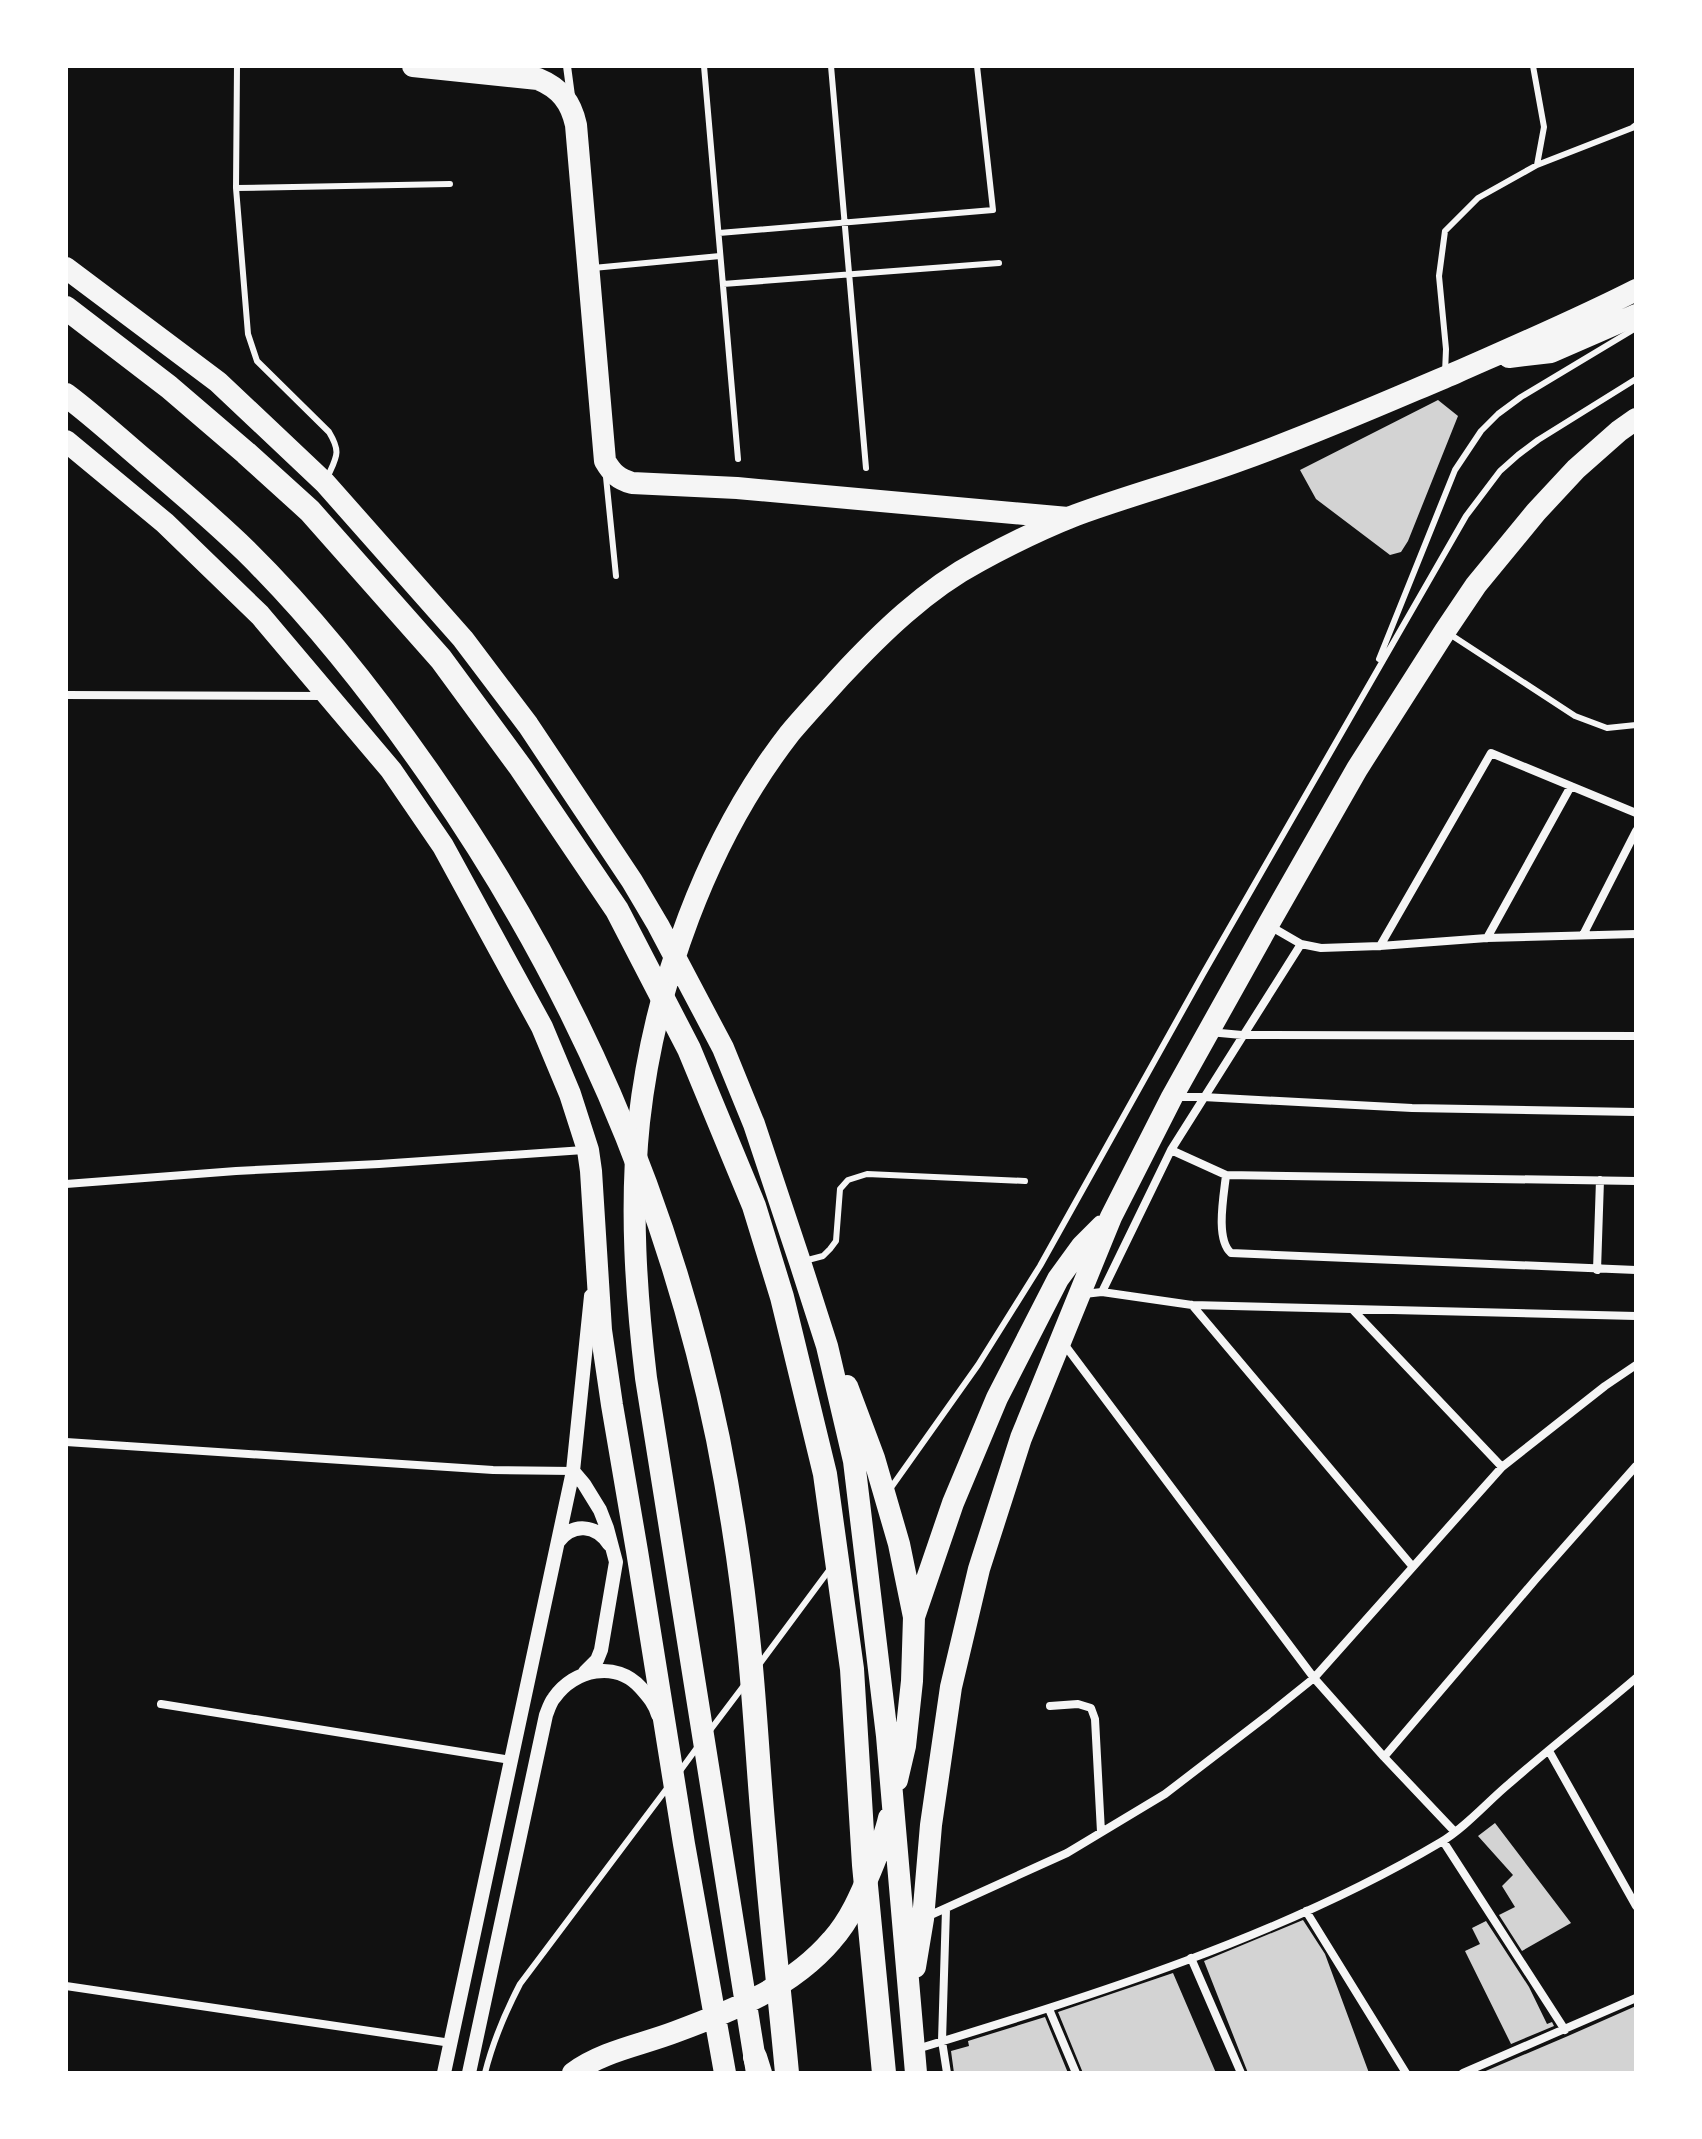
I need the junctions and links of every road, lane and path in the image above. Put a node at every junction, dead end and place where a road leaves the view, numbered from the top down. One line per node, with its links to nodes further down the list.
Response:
1 (237, 66): 12 (lane)
2 (415, 66): 8 (highway)
3 (567, 66): 8 (street)
4 (704, 66): 14 (lane)
5 (831, 66): 13 (lane)
6 (977, 66): 13 (lane)
7 (1533, 66): 10 (lane)
8 (574, 112): 18 (highway)
9 (1636, 125): 10 (lane)
10 (1537, 165): 26 (lane)
11 (450, 184): 12 (lane)
12 (236, 188): 34 (lane)
13 (845, 222): 14 (lane); 19 (lane)
14 (719, 233): 15 (lane)
15 (720, 256): 18 (lane); 20 (lane)
16 (999, 263): 19 (lane)
17 (66, 268): 34 (highway)
18 (589, 268): 32 (highway)
19 (849, 275): 20 (lane); 33 (lane)
20 (723, 284): 31 (lane)
21 (1636, 290): 25 (highway)
22 (66, 308): 120 (highway)
23 (1636, 315): 25 (highway)
24 (1636, 328): 38 (lane)
25 (1486, 359): 26 (highway)
26 (1445, 377): 35 (highway)
27 (1636, 379): 38 (lane)
28 (66, 395): 119 (highway)
29 (1636, 419): 37 (highway)
30 (66, 441): 40 (highway)
31 (738, 459)
32 (605, 461): 35 (highway); 36 (lane)
33 (866, 468)
34 (325, 483): 66 (highway)
35 (1069, 518): 113 (highway)
36 (616, 576)
37 (1445, 631): 41 (lane); 45 (highway)
38 (1372, 677): 81 (lane)
39 (66, 695): 40 (street)
40 (330, 696): 57 (highway)
41 (1636, 724)
42 (1571, 786): 43 (street); 48 (street); 50 (street)
43 (1636, 813)
44 (1636, 831): 47 (street)
45 (1268, 925): 49 (street); 51 (highway)
46 (1636, 934): 47 (street)
47 (1583, 935): 48 (street)
48 (1487, 938): 50 (street)
49 (1301, 944): 50 (street); 52 (street)
50 (1380, 946)
51 (1209, 1032): 52 (street); 54 (highway)
52 (1242, 1035): 53 (street); 55 (street)
53 (1636, 1036)
54 (1172, 1097): 55 (street); 64 (highway)
55 (1203, 1097): 56 (street); 58 (street)
56 (1636, 1112)
57 (588, 1150): 63 (street); 65 (highway)
58 (1171, 1150): 59 (street); 69 (street)
59 (1226, 1175): 60 (street); 67 (street)
60 (1600, 1180): 62 (street); 67 (street)
61 (1025, 1181): 66 (lane)
62 (1636, 1181)
63 (66, 1184)
64 (1111, 1217): 70 (highway); 88 (highway)
65 (596, 1246): 80 (street); 97 (highway)
66 (800, 1262): 75 (highway)
67 (1597, 1270): 68 (street)
68 (1636, 1270)
69 (1102, 1292): 70 (street); 71 (street)
70 (1079, 1295): 74 (highway)
71 (1192, 1305): 72 (street); 87 (street)
72 (1353, 1310): 73 (street); 79 (street)
73 (1636, 1316)
74 (1062, 1340): 90 (street); 104 (highway)
75 (827, 1346): 88 (highway); 110 (highway)
76 (1636, 1365): 79 (street)
77 (66, 1442): 80 (street)
78 (1636, 1466): 95 (street)
79 (1502, 1467): 87 (street)
80 (573, 1471): 84 (street); 85 (street)
81 (880, 1502)
82 (871, 1514): 83 (lane)
83 (852, 1540)
84 (558, 1542): 85 (street); 96 (street)
85 (613, 1552): 89 (street)
86 (843, 1552): 116 (lane)
87 (1413, 1567): 90 (street)
88 (914, 1617): 117 (highway)
89 (578, 1677): 97 (street); 115 (street)
90 (1314, 1678): 95 (street); 98 (street)
91 (1636, 1678): 94 (street)
92 (161, 1704): 96 (street)
93 (1050, 1706): 98 (street)
94 (1549, 1751): 99 (street); 101 (street)
95 (1384, 1757): 99 (street)
96 (511, 1760): 112 (street)
97 (672, 1763): 118 (highway)
98 (1101, 1832): 102 (street)
99 (1455, 1832): 100 (street)
100 (1443, 1841): 103 (street); 109 (street)
101 (1636, 1906)
102 (946, 1909): 104 (street); 111 (street)
103 (1306, 1911): 105 (street); 125 (street)
104 (923, 1919): 110 (highway)
105 (1191, 1958): 108 (street); 124 (street)
106 (66, 1986): 112 (street)
107 (1636, 1998): 109 (street)
108 (1049, 2009): 111 (street); 123 (street)
109 (1565, 2030): 126 (street)
110 (913, 2041): 111 (street); 121 (highway)
111 (942, 2041): 122 (street)
112 (451, 2043): 114 (street)
113 (756, 2061)
114 (444, 2073)
115 (469, 2073)
116 (485, 2073)
117 (573, 2073)
118 (725, 2073)
119 (787, 2073)
120 (884, 2073)
121 (916, 2073)
122 (947, 2073)
123 (1076, 2073)
124 (1241, 2073)
125 (1406, 2073)
126 (1463, 2073)

